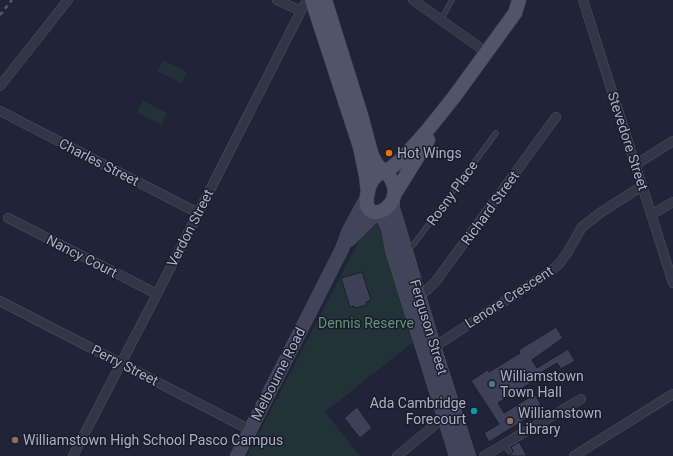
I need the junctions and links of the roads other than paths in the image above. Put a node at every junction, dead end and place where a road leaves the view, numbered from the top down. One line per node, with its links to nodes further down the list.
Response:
1 (68, 0): 13 (street)
2 (277, 0): 10 (street)
3 (310, 0): 10 (street, Verdon Street); 22 (main road)
4 (325, 0): 20 (main road)
5 (413, 0): 11 (street)
6 (452, 0): 11 (lane)
7 (529, 0): 9 (main road)
8 (583, 0): 19 (street, Stevedore Street)
9 (517, 6): 12 (main road)
10 (301, 11): 26 (street, Verdon Street)
11 (441, 20): 12 (street)
12 (486, 52): 14 (main road)
13 (0, 86)
14 (454, 97): 20 (main road); 23 (main road)
15 (0, 111): 26 (street, Charles Street)
16 (556, 117): 33 (street, Richard Street)
17 (496, 133): 30 (lane, Rosny Place)
18 (673, 141): 19 (street)
19 (635, 165): 21 (street, Stevedore Street)
20 (385, 172): 22 (main road); 23 (main road)
21 (642, 186): 27 (street, Stevedore Street); 35 (street, Lenore Crescent)
22 (367, 195): 25 (main road); 29 (street, Melbourne Road)
23 (393, 196): 25 (main road); 30 (street, Ferguson Street)
24 (673, 202): 27 (street)
25 (376, 212): 29 (street, Melbourne Road); 36 (street, Ferguson Street)
26 (198, 213): 32 (street, Verdon Street)
27 (651, 215): 31 (street, Stevedore Street)
28 (8, 218): 32 (street, Nancy Court)
29 (342, 249): 41 (street, Melbourne Road)
30 (406, 251): 33 (street, Ferguson Street)
31 (673, 283)
32 (157, 294): 37 (street, Verdon Street)
33 (420, 295): 35 (street, Ferguson Street)
34 (0, 301): 37 (street, Perry Street)
35 (434, 346): 36 (street, Lenore Crescent); 46 (street, Ferguson Street)
36 (426, 359): 40 (street, Ferguson Street)
37 (121, 363): 41 (street, Perry Street); 42 (street, Verdon Street)
38 (673, 394): 48 (street)
39 (581, 399): 47 (street)
40 (445, 419): 44 (street); 45 (street, Ferguson Street)
41 (250, 430): 43 (street, Melbourne Road)
42 (73, 456)
43 (237, 456)
44 (397, 456)
45 (456, 456)
46 (469, 456)
47 (484, 456)
48 (574, 456)

